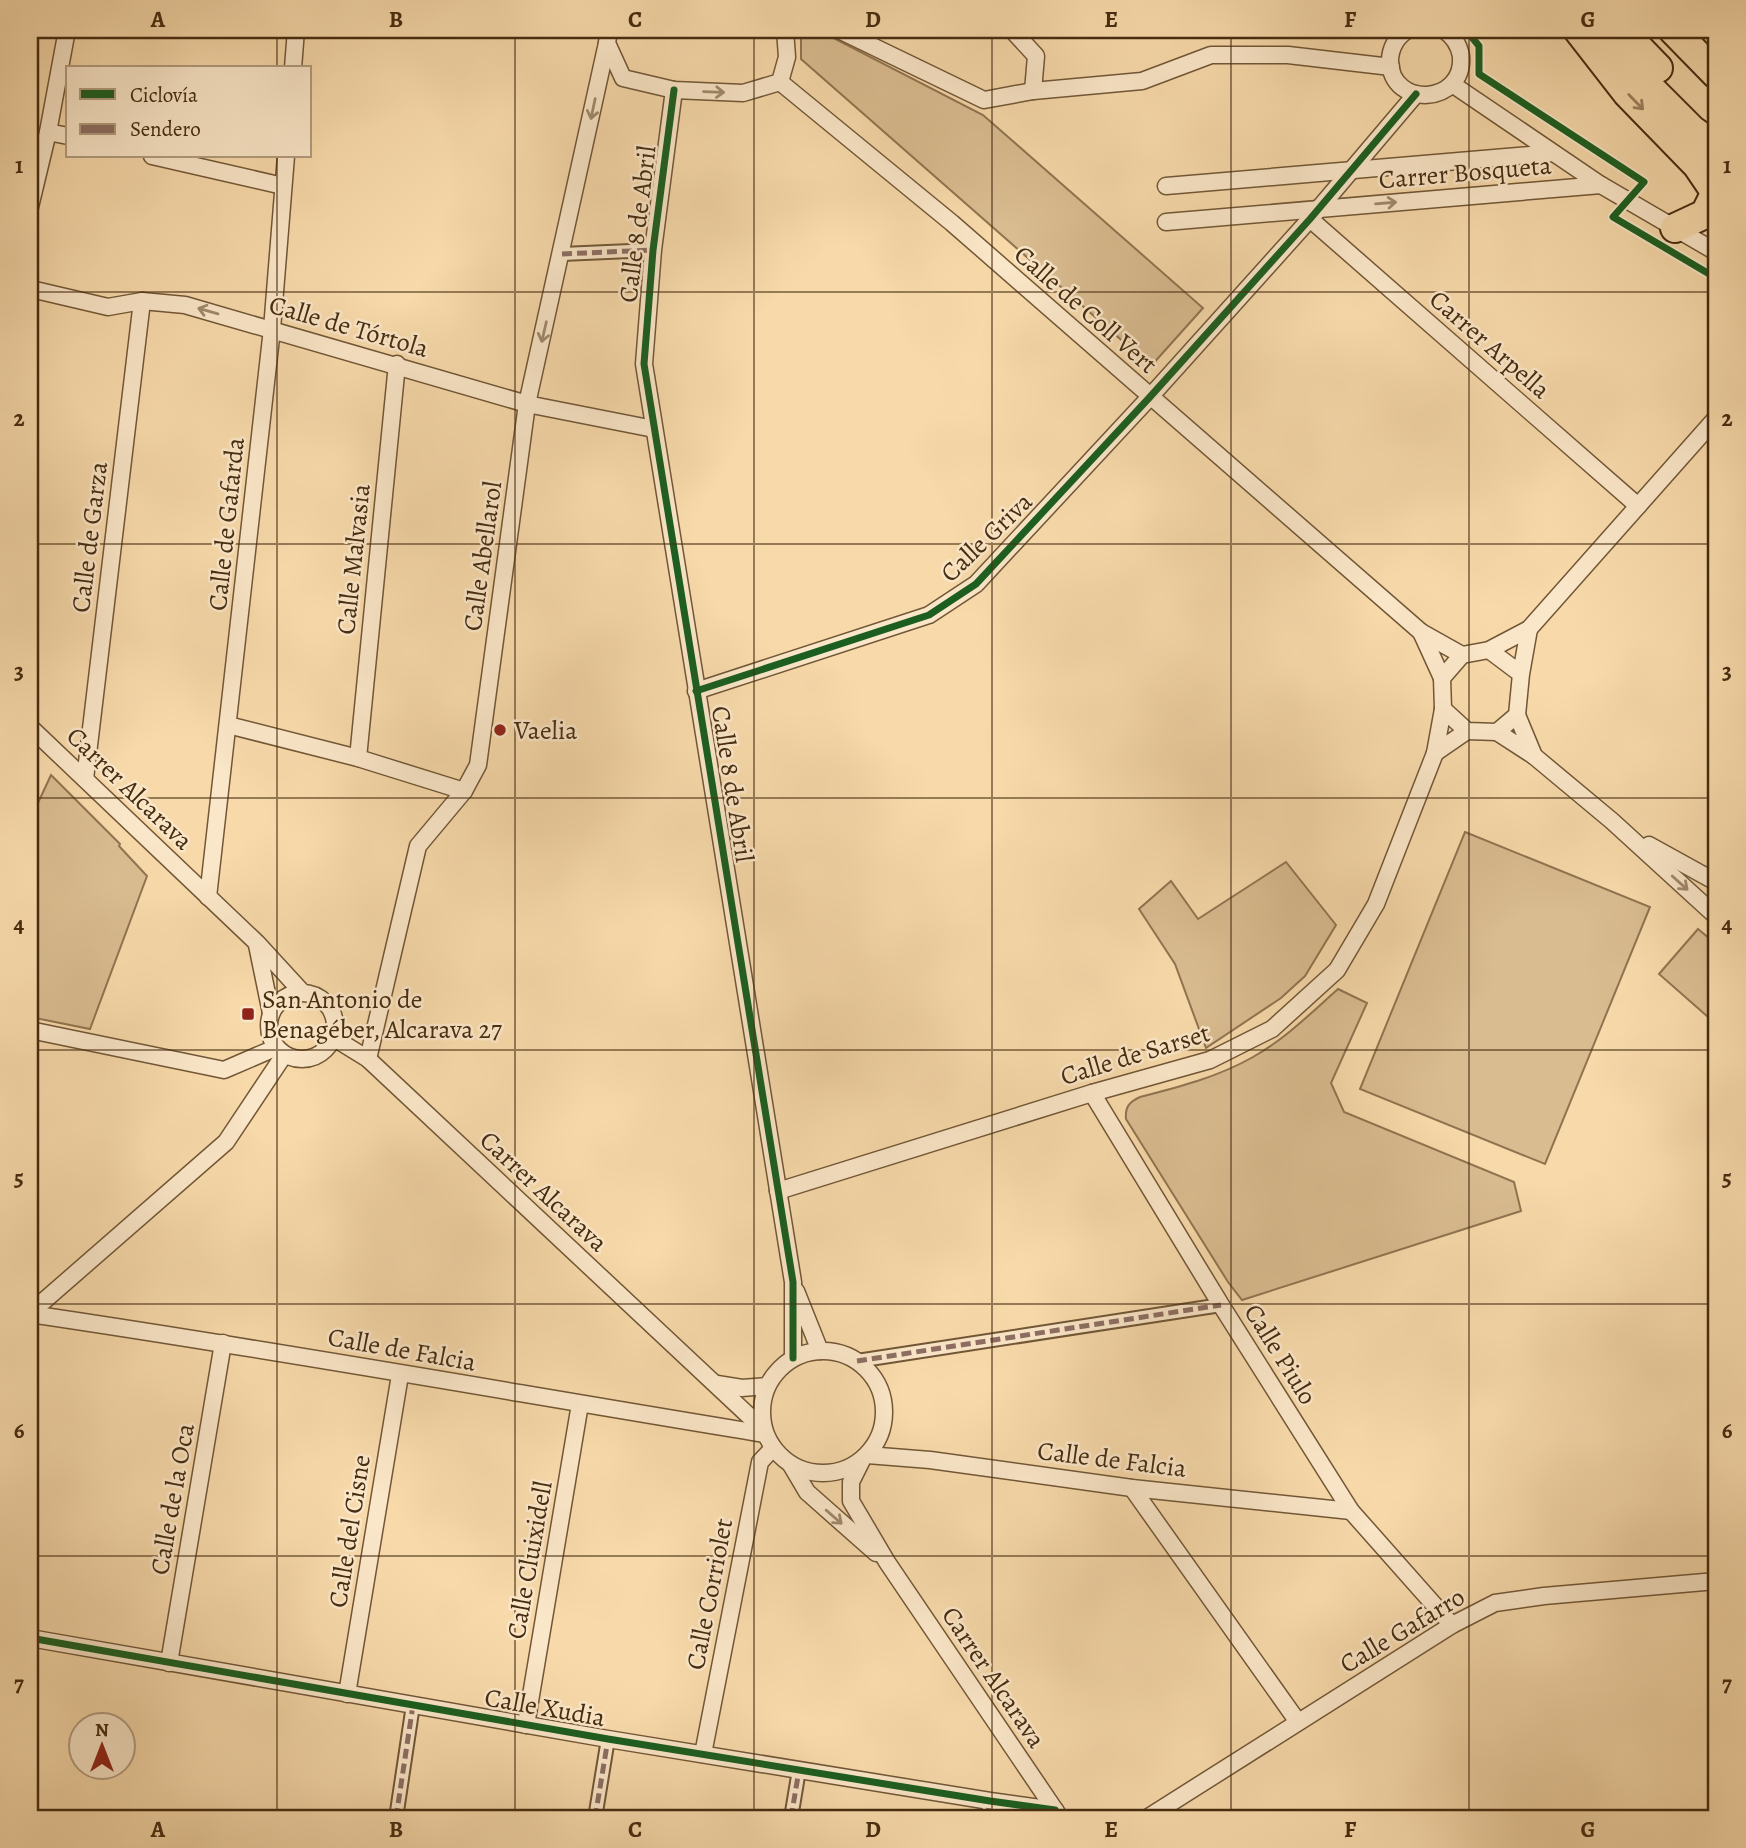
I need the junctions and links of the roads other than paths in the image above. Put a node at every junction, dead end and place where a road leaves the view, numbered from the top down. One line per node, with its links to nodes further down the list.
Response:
1 (67, 30): 22 (street)
2 (296, 30): 13 (street)
3 (785, 30): 16 (street)
4 (839, 30): 19 (street)
5 (1012, 30): 19 (street)
6 (1408, 30): 14 (street)
7 (1444, 30): 17 (street)
8 (1578, 30): 32 (highway, one-way to 32)
9 (1590, 30): 24 (highway)
10 (1621, 30): 21 (highway)
11 (1673, 30): 15 (highway)
12 (608, 36): 18 (street); 39 (street, Calle Abellarol, one-way to 39)
13 (293, 66)
14 (1391, 66): 19 (street); 20 (street)
15 (1716, 74)
16 (780, 82): 18 (street, one-way to 16); 44 (street, Calle de Coll Vert)
17 (1452, 84): 20 (street); 25 (street)
18 (674, 90): 37 (street, Calle 8 de Abril)
19 (1033, 91)
20 (1416, 94): 28 (street, Calle Griva)
21 (1716, 131)
22 (48, 132): 23 (street); 33 (street)
23 (66, 136)
24 (1716, 147)
25 (1553, 153): 28 (street, Carrer Bosqueta); 29 (street)
26 (161, 158): 30 (street)
27 (286, 158): 30 (street, Calle de Gafarda)
28 (1351, 170): 31 (street, Carrer Bosqueta); 34 (street, Calle Griva)
29 (1601, 185): 34 (street, Carrer Bosqueta, one-way to 29); 36 (street)
30 (284, 186): 42 (street, Calle de Gafarda)
31 (1166, 186)
32 (1716, 192): 36 (highway)
33 (30, 207)
34 (1314, 214): 35 (street, Carrer Bosqueta); 44 (street, Calle Griva); 48 (street, Carrer Arpella)
35 (1166, 222)
36 (1675, 228): 38 (street)
37 (653, 250): 39 (street); 47 (street, Calle 8 de Abril)
38 (1716, 252)
39 (562, 254): 45 (street, Calle Abellarol, one-way to 45)
40 (30, 287): 41 (street, Calle de Tórtola)
41 (142, 300): 42 (street, Calle de Tórtola, one-way to 41); 65 (street, Calle de Garza)
42 (272, 329): 43 (street, Calle de Tórtola); 58 (street, Calle de Gafarda)
43 (397, 364): 45 (street, Calle de Tórtola); 64 (street, Calle Malvasia)
44 (1149, 398): 50 (street, Calle de Coll Vert); 55 (street, Calle Griva)
45 (527, 404): 47 (street, Calle de Tórtola); 66 (street, Calle Abellarol)
46 (1716, 418): 48 (street)
47 (654, 429): 55 (street, Calle 8 de Abril)
48 (1638, 506): 49 (street)
49 (1529, 629): 51 (street); 53 (street)
50 (1421, 632): 52 (street, Calle de Coll Vert); 54 (street, Calle de Coll Vert)
51 (1489, 650): 52 (street); 53 (street)
52 (1462, 655): 54 (street)
53 (1521, 674): 57 (street)
54 (1442, 678): 56 (street)
55 (696, 691): 79 (street, Calle 8 de Abril)
56 (1443, 709): 60 (street); 62 (street, Calle de Sarset)
57 (1517, 715): 61 (street); 63 (street)
58 (228, 726): 64 (street); 69 (street, Calle de Gafarda)
59 (30, 727): 65 (street, Carrer Alcarava)
60 (1466, 731): 61 (street); 62 (street)
61 (1497, 732): 63 (street)
62 (1435, 752): 78 (street, Calle de Sarset)
63 (1534, 756): 67 (street)
64 (358, 758): 66 (street)
65 (85, 779): 69 (street, Carrer Alcarava)
66 (464, 792): 77 (street, Calle Abellarol)
67 (1612, 821): 68 (street); 70 (street, one-way to 70)
68 (1716, 882)
69 (208, 897): 71 (street, Carrer Alcarava)
70 (1716, 916)
71 (257, 943): 72 (street, Carrer Alcarava); 73 (street)
72 (302, 992): 73 (street); 75 (street)
73 (271, 1013): 76 (street)
74 (30, 1030): 76 (street)
75 (334, 1038): 76 (street); 77 (street, Carrer Alcarava)
76 (280, 1051): 82 (street)
77 (368, 1059): 88 (street, Carrer Alcarava)
78 (1092, 1093): 79 (street, Calle de Sarset); 81 (street, Calle Piulo)
79 (778, 1191): 80 (street, Calle 8 de Abril)
80 (793, 1282): 84 (street, Calle 8 de Abril); 85 (street, Calle 8 de Abril)
81 (1221, 1306): 86 (street); 95 (street, Calle Piulo)
82 (30, 1314): 83 (street, Calle de Falcia)
83 (223, 1343): 87 (street, Calle de Falcia); 100 (street, Calle de la Oca)
84 (820, 1351): 85 (street); 86 (street)
85 (793, 1359): 89 (street)
86 (857, 1361): 92 (street)
87 (400, 1375): 90 (street, Calle de Falcia); 101 (street, Calle del Cisne)
88 (717, 1384): 89 (street); 91 (street, Carrer Alcarava)
89 (767, 1386): 91 (street)
90 (580, 1404): 91 (street, Calle de Falcia); 104 (street, Calle Cluixidell)
91 (767, 1437): 93 (street); 106 (street, Calle Corriolet)
92 (864, 1457): 93 (street); 94 (street, Calle de Falcia); 96 (street, Carrer Alcarava)
93 (792, 1465): 96 (street, Carrer Alcarava, one-way to 96)
94 (1132, 1488): 95 (street, Calle de Falcia); 103 (street)
95 (1351, 1511): 98 (street, Calle Piulo)
96 (887, 1562): 109 (street, Carrer Alcarava)
97 (1716, 1581): 98 (street, Calle Gafarro)
98 (1452, 1625): 103 (street, Calle Gafarro)
99 (30, 1638): 100 (street, Calle Xudia)
100 (169, 1663): 101 (street, Calle Xudia)
101 (347, 1694): 102 (street, Calle Xudia)
102 (413, 1705): 104 (street, Calle Xudia); 110 (street)
103 (1298, 1722): 114 (street, Calle Gafarro)
104 (526, 1725): 105 (street, Calle Xudia)
105 (608, 1739): 106 (street, Calle Xudia); 111 (street)
106 (703, 1754): 107 (street, Calle Xudia)
107 (799, 1770): 108 (street, Calle Xudia); 112 (street)
108 (990, 1801): 109 (street, Calle Xudia); 113 (street)
109 (1058, 1814)
110 (396, 1818)
111 (595, 1818)
112 (791, 1818)
113 (987, 1818)
114 (1146, 1818)

